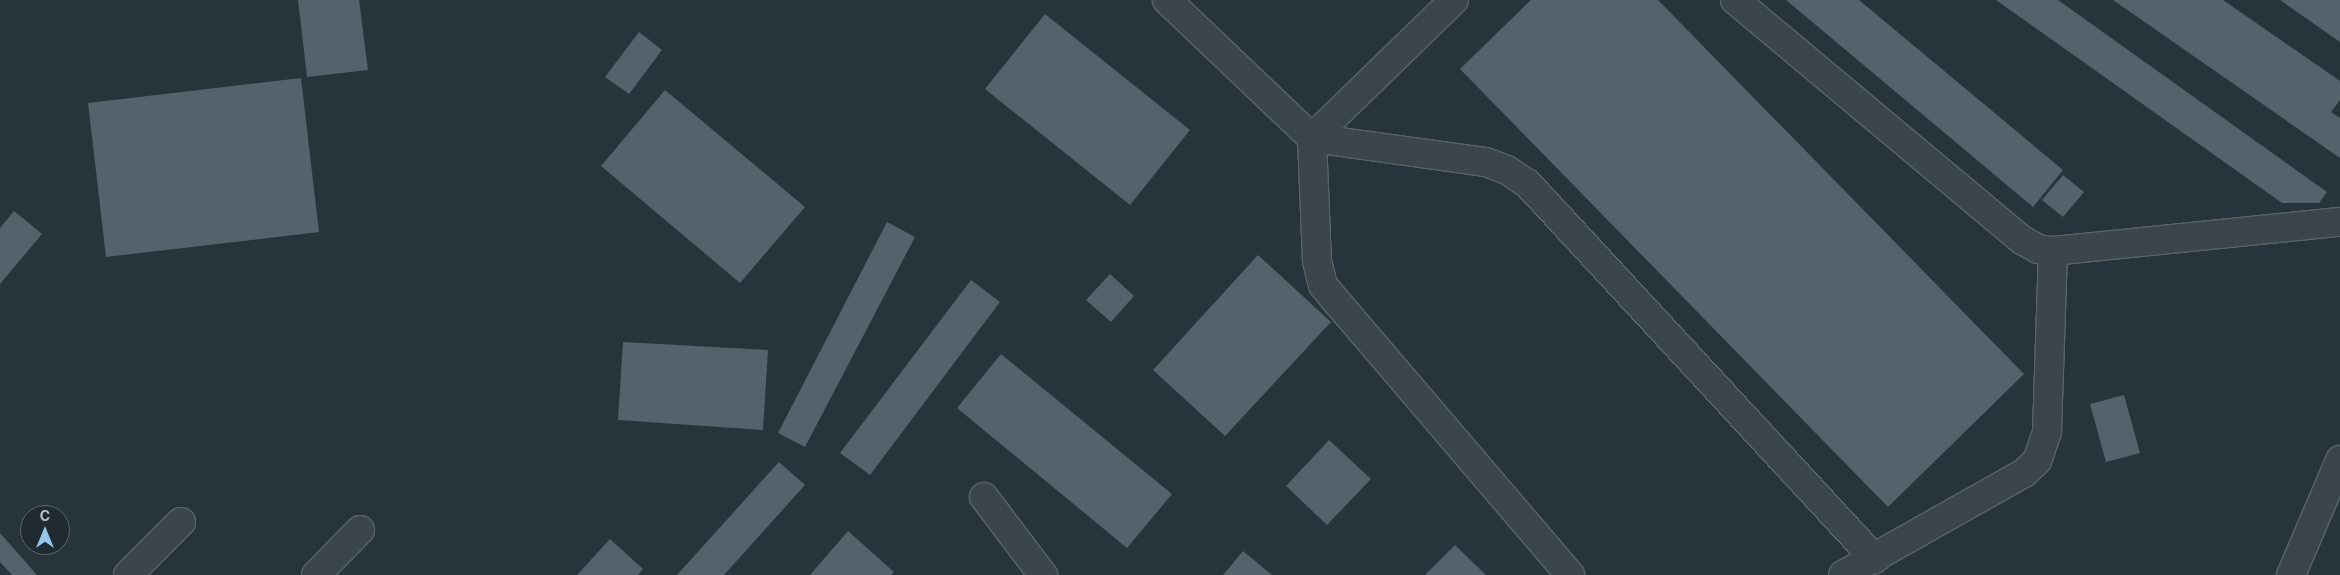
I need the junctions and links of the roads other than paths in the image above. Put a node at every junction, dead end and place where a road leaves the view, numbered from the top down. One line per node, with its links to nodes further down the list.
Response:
1 (1167, 0): 4 (lane)
2 (1454, 0): 4 (lane)
3 (1735, 0): 6 (lane)
4 (1312, 138): 11 (lane); 15 (lane)
5 (2340, 222): 6 (lane)
6 (2053, 251): 11 (lane)
7 (2340, 460): 17 (lane)
8 (984, 496): 14 (lane)
9 (181, 522): 12 (lane)
10 (360, 530): 13 (lane)
11 (1875, 559): 16 (lane)
12 (128, 575)
13 (316, 575)
14 (1043, 575)
15 (1570, 575)
16 (1843, 575)
17 (2291, 575)

